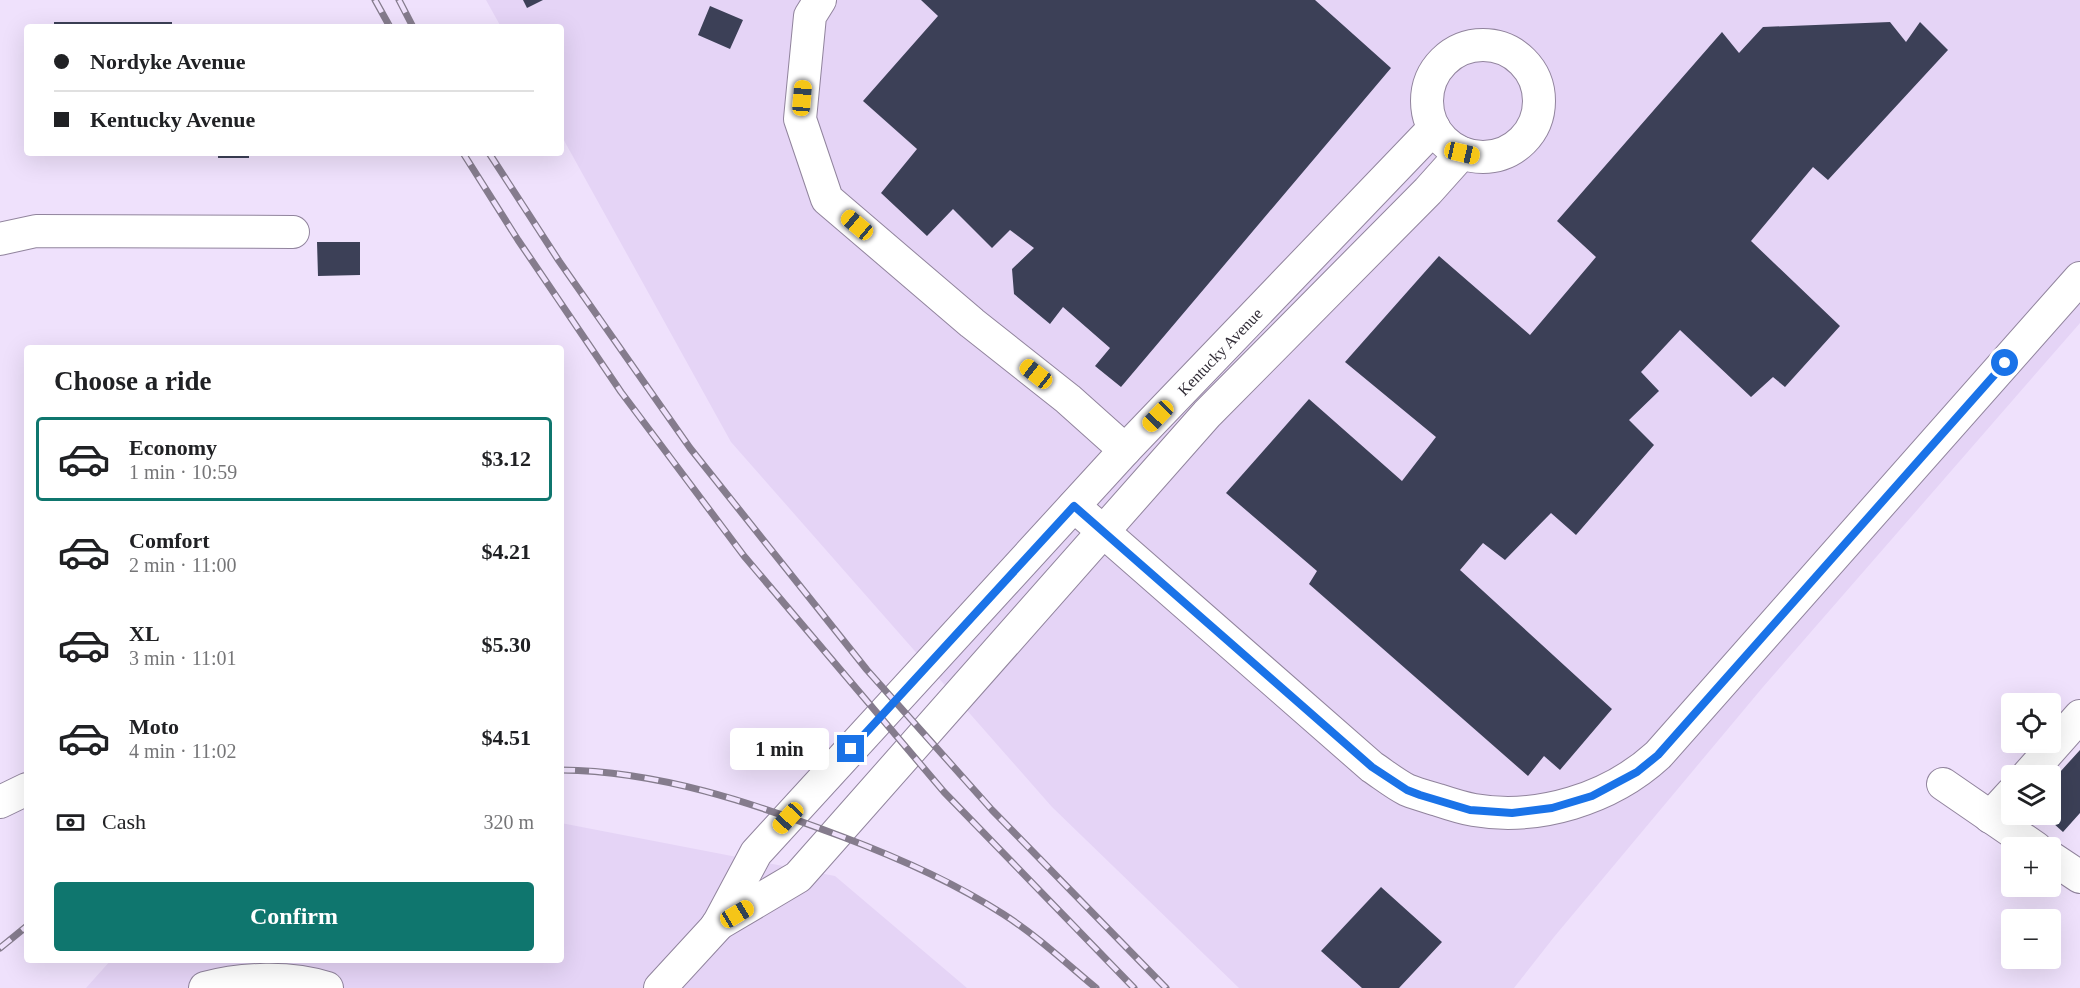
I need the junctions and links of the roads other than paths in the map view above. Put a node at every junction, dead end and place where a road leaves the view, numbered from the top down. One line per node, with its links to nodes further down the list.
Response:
1 (820, 0): 7 (street)
2 (1434, 128): 3 (street); 3 (street); 7 (street, Kentucky Avenue)
3 (1462, 153): 9 (street)
4 (293, 232): 5 (street)
5 (0, 239)
6 (2080, 278): 9 (street)
7 (1125, 450): 8 (street, Kentucky Avenue)
8 (1074, 506): 9 (street); 20 (street, Kentucky Avenue)
9 (1104, 532): 20 (street)
10 (2080, 716): 11 (street)
11 (2037, 765)
12 (1943, 784): 16 (street)
13 (24, 790): 14 (street)
14 (0, 802)
15 (2001, 806): 16 (street)
16 (1990, 818): 17 (street)
17 (2019, 837)
18 (2061, 864): 19 (street)
19 (2080, 876)
20 (717, 926): 21 (street, Kentucky Avenue)
21 (675, 983)
22 (205, 988): 23 (street)
23 (327, 988)

